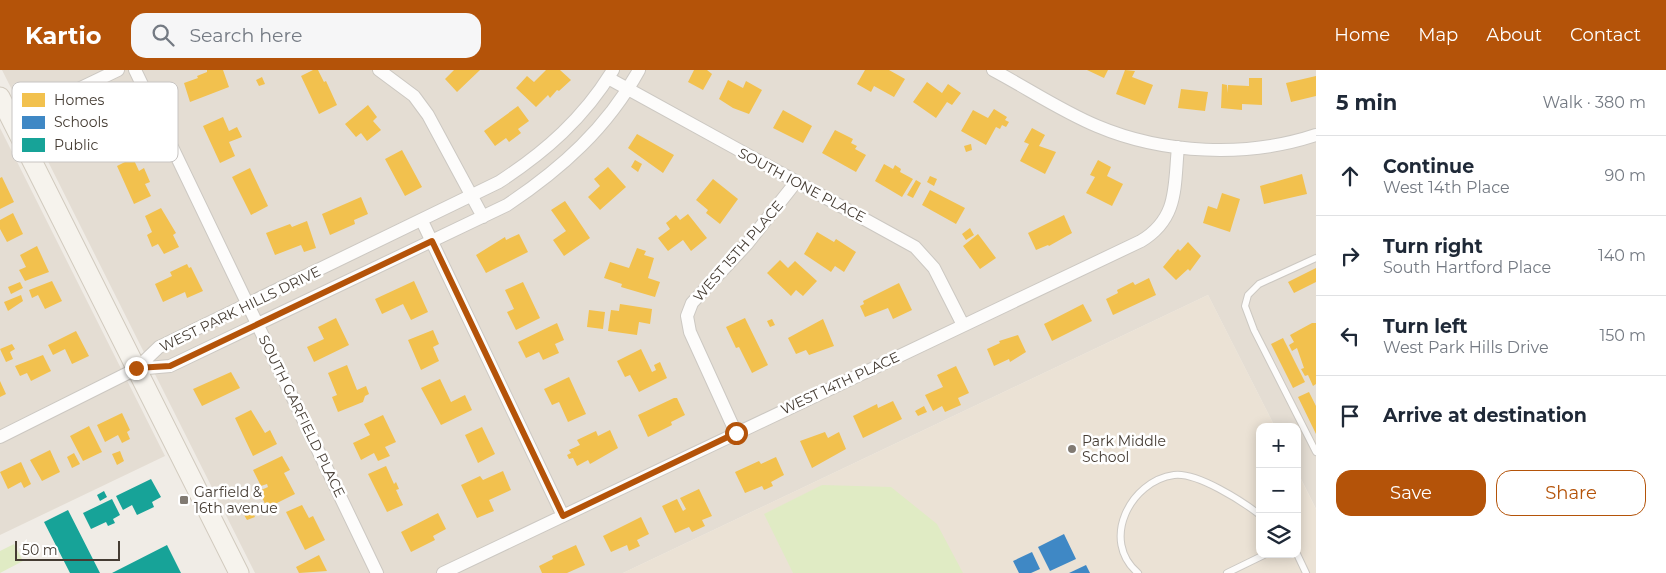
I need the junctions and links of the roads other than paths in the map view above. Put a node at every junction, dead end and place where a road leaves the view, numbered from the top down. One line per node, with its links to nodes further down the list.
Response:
1 (118, 70): 7 (street)
2 (135, 70): 8 (street, SOUTH GARFIELD PLACE)
3 (379, 70): 17 (street)
4 (639, 70): 9 (street, WEST PARK HILLS DRIVE)
5 (993, 70): 13 (street)
6 (610, 74): 9 (street, SOUTH IONE PLACE); 17 (street, WEST PARK HILLS DRIVE)
7 (93, 82)
8 (141, 82)
9 (628, 90): 16 (street, SOUTH IONE PLACE); 18 (street, WEST PARK HILLS DRIVE)
10 (0, 97): 11 (street)
11 (12, 121)
12 (1316, 135): 13 (street)
13 (1178, 147): 24 (street, WEST 14TH PLACE)
14 (178, 159): 22 (street, SOUTH GARFIELD PLACE)
15 (33, 162): 25 (street)
16 (796, 182): 24 (street, SOUTH IONE PLACE); 26 (street, WEST 15TH PLACE)
17 (472, 196): 18 (street); 19 (street, WEST PARK HILLS DRIVE)
18 (483, 217): 20 (street, WEST PARK HILLS DRIVE)
19 (422, 221): 20 (street); 22 (street, WEST PARK HILLS DRIVE)
20 (432, 241): 23 (street, WEST PARK HILLS DRIVE); 30 (street)
21 (1316, 258): 28 (lane)
22 (248, 303): 23 (street, SOUTH GARFIELD PLACE); 25 (street, WEST PARK HILLS DRIVE)
23 (258, 324): 25 (street, WEST PARK HILLS DRIVE); 34 (street, SOUTH GARFIELD PLACE)
24 (963, 325): 26 (street, WEST 14TH PLACE)
25 (136, 368): 27 (street); 33 (street)
26 (736, 433): 30 (street, WEST 14TH PLACE)
27 (0, 437)
28 (1316, 452)
29 (1257, 513): 36 (lane)
30 (563, 516): 35 (street, WEST 14TH PLACE)
31 (1258, 558): 37 (lane)
32 (1299, 558): 38 (lane)
33 (239, 573)
34 (378, 573)
35 (443, 573)
36 (1138, 573)
37 (1227, 573)
38 (1306, 573)

